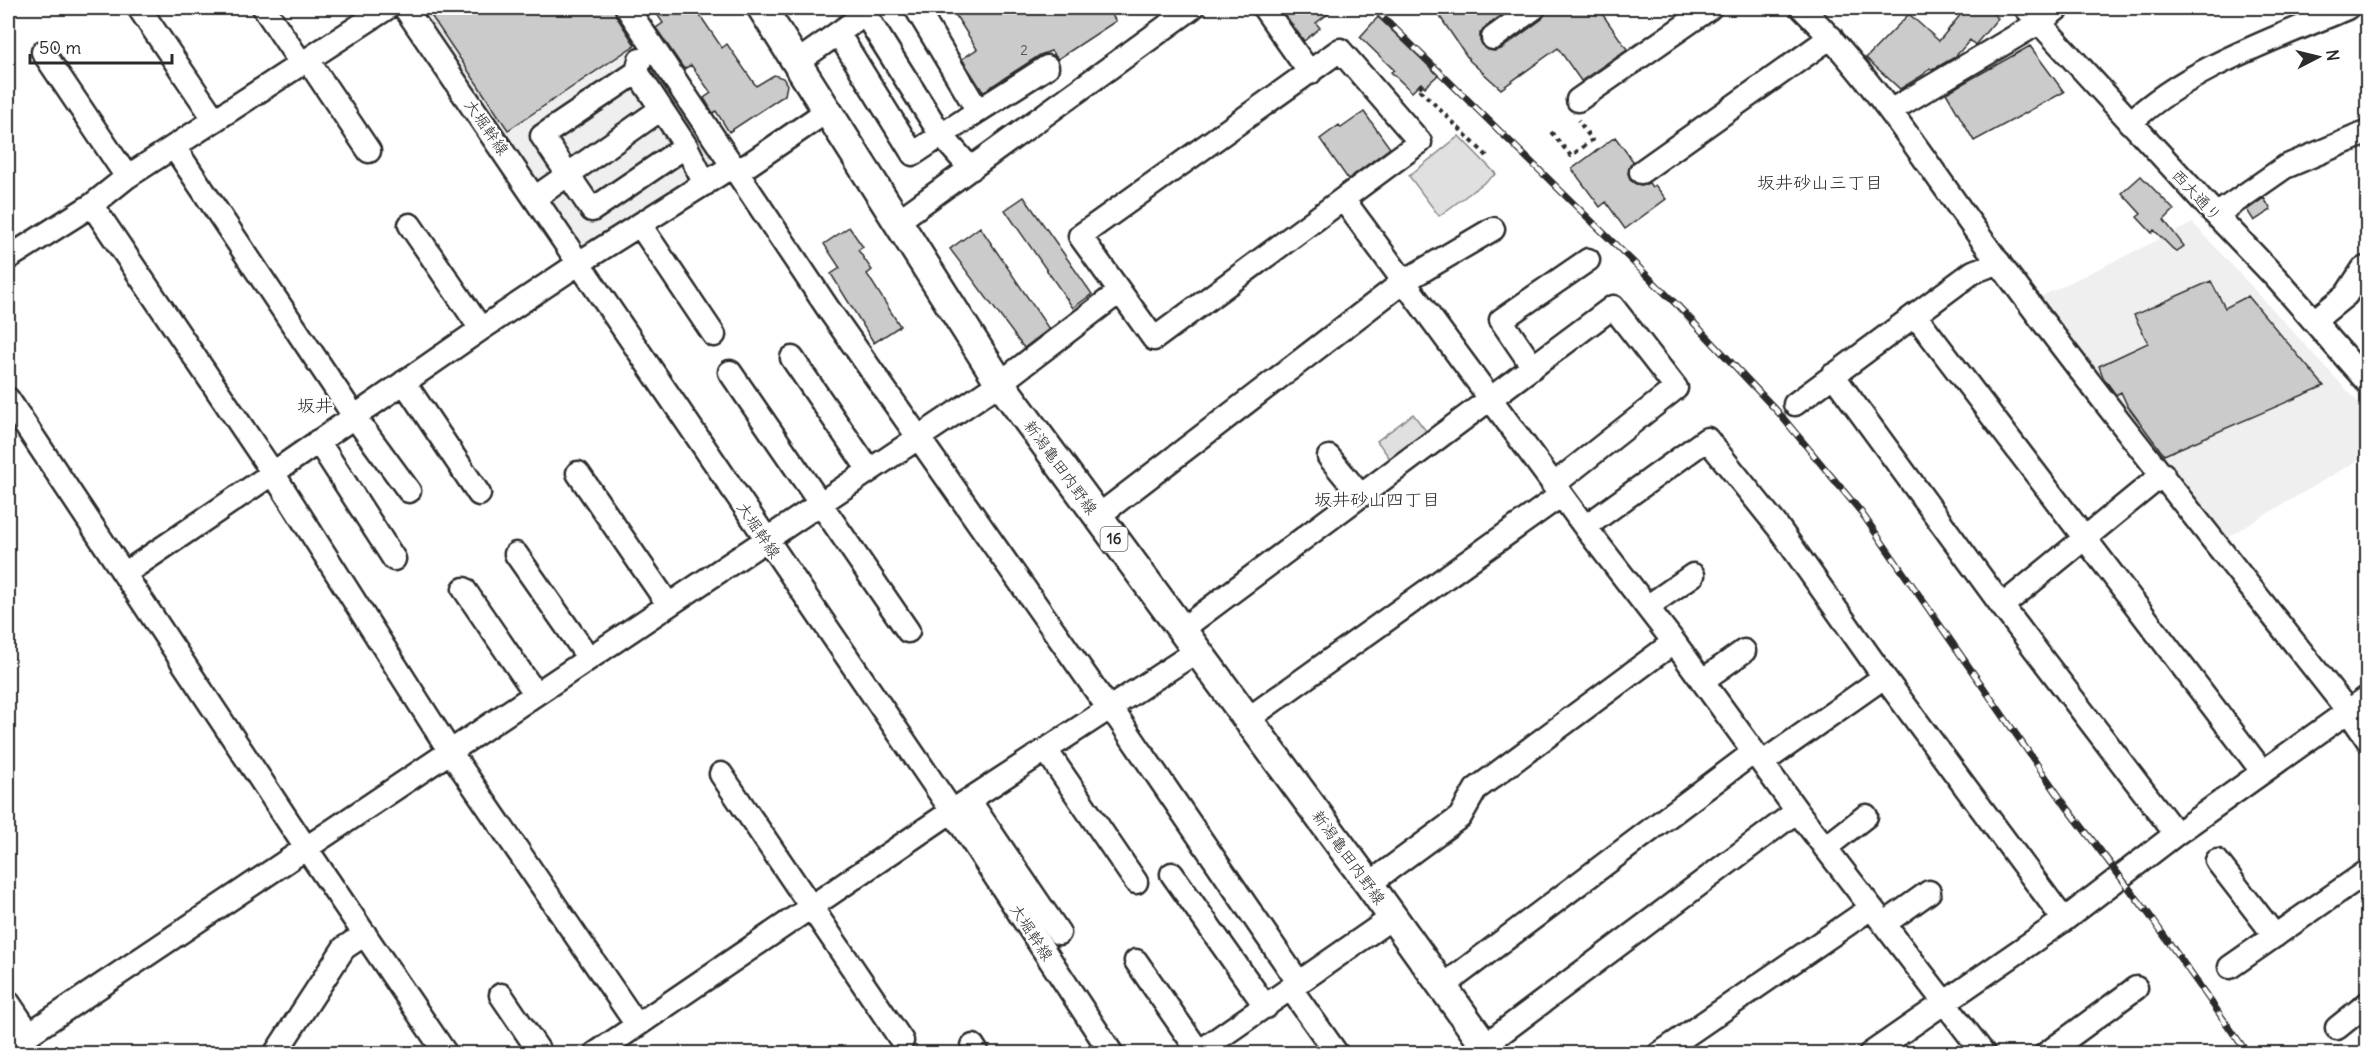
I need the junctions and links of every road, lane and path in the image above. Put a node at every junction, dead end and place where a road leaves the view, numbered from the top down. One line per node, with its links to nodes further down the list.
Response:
1 (139, 8): 33 (street)
2 (264, 8): 22 (street)
3 (387, 8): 22 (street)
4 (405, 8): 49 (street, 大堀幹線)
5 (627, 8): 20 (street)
6 (762, 8): 23 (main road, 新潟亀田内野線 / 16)
7 (916, 8): 31 (street)
8 (1192, 8): 44 (street)
9 (1264, 8): 26 (street)
10 (1534, 8): 19 (street)
11 (1710, 8): 28 (street)
12 (1802, 8): 18 (street)
13 (2058, 8): 16 (street)
14 (2348, 8): 34 (street)
15 (870, 11): 17 (street); 37 (street)
16 (2033, 15): 32 (street); 34 (street, 西大通り)
17 (838, 33): 23 (street); 37 (street)
18 (1832, 37): 32 (street); 45 (street)
19 (1493, 38)
20 (649, 40): 25 (street); 43 (street)
21 (43, 52): 47 (street)
22 (304, 61): 33 (street); 41 (street)
23 (796, 63): 30 (main road, 新潟亀田内野線 / 16)
24 (1047, 67): 31 (street)
25 (637, 72): 29 (street); 46 (street)
26 (1310, 73): 50 (street); 65 (street)
27 (1419, 84): 42 (path)
28 (1578, 100)
29 (660, 109): 39 (street); 46 (street)
30 (826, 111): 43 (street); 54 (main road, 新潟亀田内野線 / 16)
31 (978, 111): 37 (street)
32 (1890, 111): 61 (street)
33 (215, 120): 40 (street)
34 (2130, 123): 53 (street, 西大通り)
35 (1551, 132): 38 (path)
36 (2367, 132): 53 (street)
37 (941, 135): 44 (street)
38 (1592, 140)
39 (686, 146): 48 (street); 52 (street)
40 (174, 147): 47 (street); 80 (street)
41 (369, 151)
42 (1487, 156)
43 (734, 168): 48 (street); 81 (street)
44 (971, 169): 54 (street)
45 (1641, 172)
46 (568, 174): 49 (street); 52 (street)
47 (127, 177): 51 (street)
48 (705, 184): 56 (street)
49 (536, 197): 62 (street, 大堀幹線)
50 (1343, 199): 64 (street); 65 (street)
51 (92, 205): 59 (street); 85 (street)
52 (592, 210): 58 (street)
53 (2216, 215): 67 (street, 西大通り)
54 (898, 221): 75 (main road, 新潟亀田内野線 / 16)
55 (410, 225): 68 (street)
56 (640, 225): 58 (street); 69 (street)
57 (1493, 229): 64 (street)
58 (612, 243): 62 (street)
59 (8, 258)
60 (1588, 260): 71 (street)
61 (1999, 262): 66 (street); 87 (street)
62 (580, 264): 68 (street); 96 (street, 大堀幹線)
63 (2367, 267): 67 (street)
64 (1403, 282): 78 (street); 93 (street)
65 (1119, 292): 75 (street)
66 (1915, 315): 73 (street); 95 (street)
67 (2314, 321): 76 (street, 西大通り)
68 (481, 329): 74 (street)
69 (714, 335)
70 (792, 358): 84 (street)
71 (1533, 368): 78 (street); 88 (street)
72 (730, 372): 92 (street)
73 (1833, 375): 79 (street); 103 (street)
74 (404, 382): 80 (street); 90 (street)
75 (1000, 383): 81 (street); 93 (main road, 新潟亀田内野線 / 16)
76 (2367, 383)
77 (8, 399): 99 (street)
78 (1490, 400): 88 (street); 91 (street)
79 (1795, 404)
80 (354, 416): 82 (street); 89 (street)
81 (918, 438): 84 (street); 114 (street)
82 (318, 441): 85 (street); 98 (street)
83 (1329, 457): 91 (street)
84 (869, 470): 92 (street)
85 (273, 473): 99 (street); 118 (street)
86 (578, 473): 102 (street)
87 (2163, 474): 95 (street); 115 (street)
88 (1557, 490): 94 (street); 116 (street)
89 (409, 491)
90 (479, 494)
91 (1360, 496): 106 (street)
92 (819, 503): 96 (street); 105 (street)
93 (1097, 517): 106 (main road, 新潟亀田内野線 / 16)
94 (1585, 527): 104 (street); 110 (street)
95 (2085, 538): 103 (street); 121 (street)
96 (765, 539): 102 (street); 123 (street, 大堀幹線)
97 (516, 554): 109 (street)
98 (394, 559)
99 (124, 574): 127 (street)
100 (1693, 575): 104 (street)
101 (464, 589): 112 (street)
102 (668, 604): 109 (street)
103 (2002, 606): 126 (street)
104 (1647, 607): 107 (street)
105 (908, 631)
106 (1189, 641): 114 (street); 116 (main road, 新潟亀田内野線 / 16)
107 (1674, 642): 111 (street); 133 (street)
108 (1744, 651): 111 (street)
109 (588, 657): 112 (street)
110 (1884, 677): 120 (street); 138 (street)
111 (1702, 681): 120 (street)
112 (535, 693): 118 (street)
113 (2367, 697): 115 (street)
114 (1109, 709): 119 (street); 144 (street)
115 (2348, 711): 117 (street); 121 (street)
116 (1248, 719): 133 (main road, 新潟亀田内野線 / 16)
117 (2367, 740)
118 (449, 750): 127 (street); 152 (street)
119 (1046, 750): 123 (street); 132 (street)
120 (1758, 757): 124 (street); 145 (street)
121 (2262, 771): 126 (street)
122 (721, 774): 135 (street)
123 (960, 806): 135 (street); 139 (street); 162 (street, 大堀幹線)
124 (1797, 811): 128 (street); 157 (street)
125 (1866, 816): 128 (street)
126 (2176, 834): 138 (street)
127 (306, 848): 140 (street); 154 (street)
128 (1825, 848): 136 (street)
129 (2217, 861): 141 (street)
130 (2367, 870): 141 (street)
131 (1172, 874): 151 (street)
132 (1136, 882)
133 (1369, 884): 137 (main road, 新潟亀田内野線 / 16)
134 (1929, 892): 136 (street)
135 (811, 908): 152 (street); 155 (street)
136 (1878, 916): 149 (street); 165 (street)
137 (1393, 917): 144 (street); 145 (main road, 新潟亀田内野線 / 16)
138 (2064, 920): 149 (street)
139 (1059, 933)
140 (365, 934): 158 (street); 159 (street)
141 (2275, 936): 143 (street)
142 (1136, 961): 163 (street)
143 (2230, 967)
144 (1295, 986): 151 (street); 164 (street)
145 (1443, 986): 157 (main road, 新潟亀田内野線 / 16)
146 (2136, 988): 168 (street)
147 (501, 995): 160 (street)
148 (8, 1002): 154 (street)
149 (1943, 1003): 166 (street); 167 (street)
150 (2367, 1003): 153 (street)
151 (1266, 1007): 163 (street)
152 (637, 1025): 161 (street)
153 (2337, 1028)
154 (29, 1034): 156 (street)
155 (902, 1041)
156 (8, 1048)
157 (1488, 1049)
158 (439, 1050)
159 (275, 1053)
160 (541, 1053)
161 (595, 1053)
162 (1112, 1053)
163 (1197, 1053)
164 (1337, 1053)
165 (1659, 1053)
166 (1870, 1053)
167 (1984, 1053)
168 (2046, 1053)

